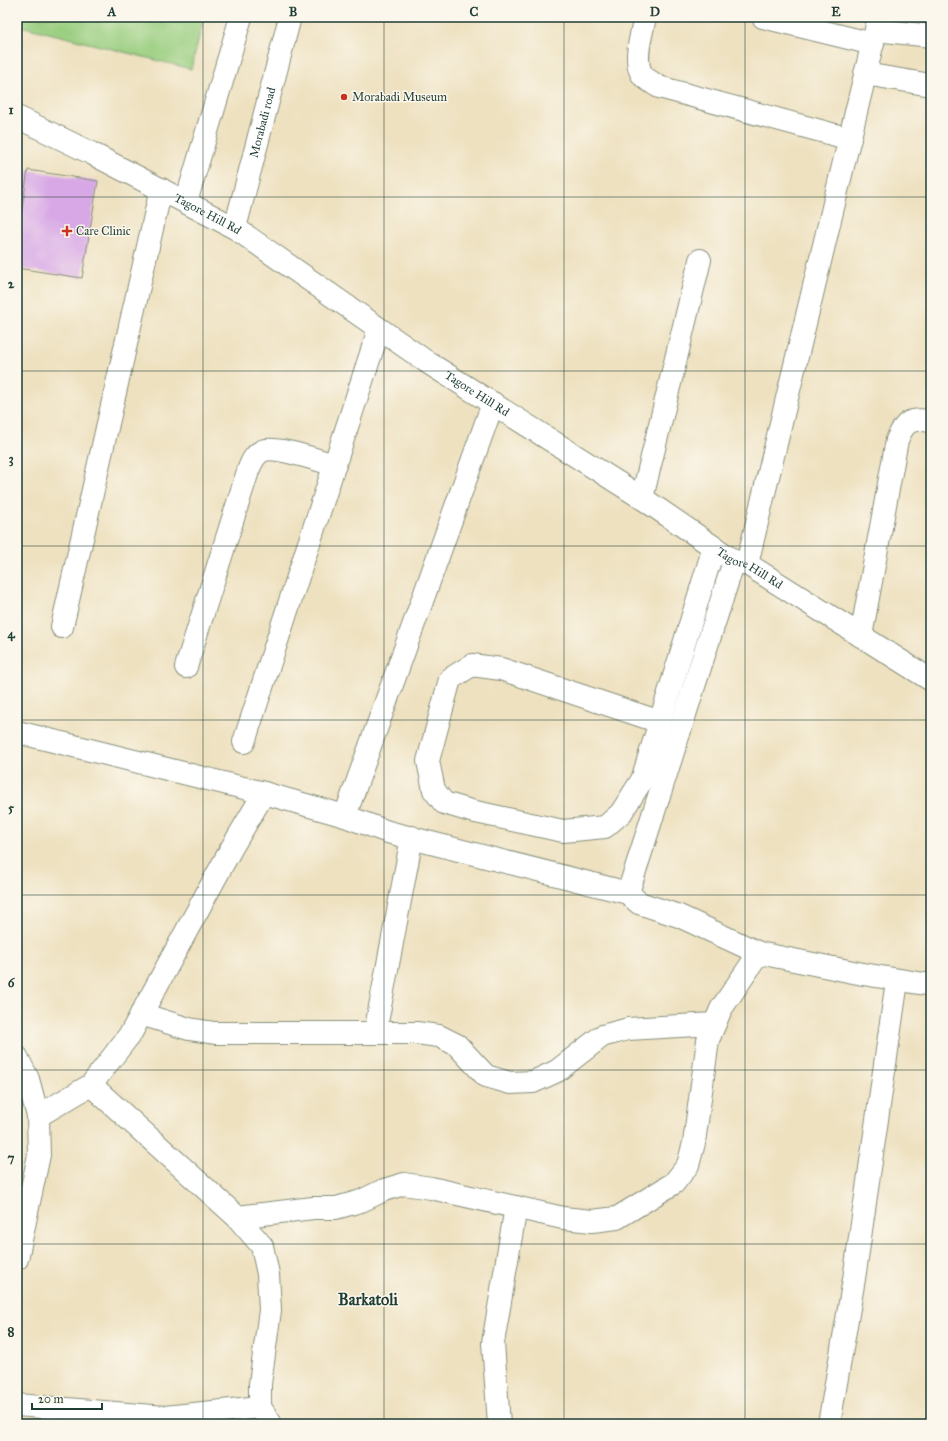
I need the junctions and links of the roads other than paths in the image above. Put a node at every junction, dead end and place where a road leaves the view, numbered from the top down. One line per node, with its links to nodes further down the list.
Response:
1 (241, 17): 12 (street)
2 (290, 17): 13 (street, Morabadi road)
3 (645, 17): 10 (street)
4 (763, 17): 5 (street)
5 (876, 30): 6 (street); 7 (street)
6 (931, 36)
7 (865, 74): 8 (street); 10 (street)
8 (931, 85)
9 (17, 116): 11 (street, Tagore Hill Rd)
10 (850, 139): 21 (street)
11 (161, 189): 12 (street, Tagore Hill Rd); 22 (street)
12 (186, 202): 13 (street, Tagore Hill Rd)
13 (235, 228): 15 (street, Tagore Hill Rd)
14 (700, 260): 19 (street)
15 (379, 329): 16 (street, Tagore Hill Rd); 18 (street)
16 (493, 403): 19 (street, Tagore Hill Rd); 30 (street)
17 (931, 420): 23 (street)
18 (335, 465): 24 (street); 28 (street)
19 (642, 498): 20 (street, Tagore Hill Rd)
20 (714, 547): 21 (street, Tagore Hill Rd); 26 (street)
21 (740, 562): 23 (street, Tagore Hill Rd); 32 (street)
22 (62, 627)
23 (861, 636): 25 (street, Tagore Hill Rd)
24 (186, 667)
25 (931, 680)
26 (660, 722): 26 (street)
27 (17, 732): 29 (street)
28 (244, 742)
29 (264, 793): 30 (street); 36 (street)
30 (345, 816): 31 (street)
31 (412, 837): 32 (street); 38 (street)
32 (628, 894): 33 (street)
33 (759, 953): 34 (street); 37 (street)
34 (897, 981): 35 (street); 49 (street)
35 (931, 985)
36 (141, 1014): 38 (street); 40 (street)
37 (714, 1024): 38 (street); 42 (street)
38 (375, 1033)
39 (17, 1057): 41 (street)
40 (91, 1085): 41 (street); 43 (street)
41 (38, 1116): 44 (street)
42 (516, 1207): 43 (street); 48 (street)
43 (237, 1217): 46 (street)
44 (17, 1259)
45 (17, 1405): 47 (street)
46 (265, 1416): 47 (street)
47 (165, 1420)
48 (499, 1424)
49 (829, 1424)

